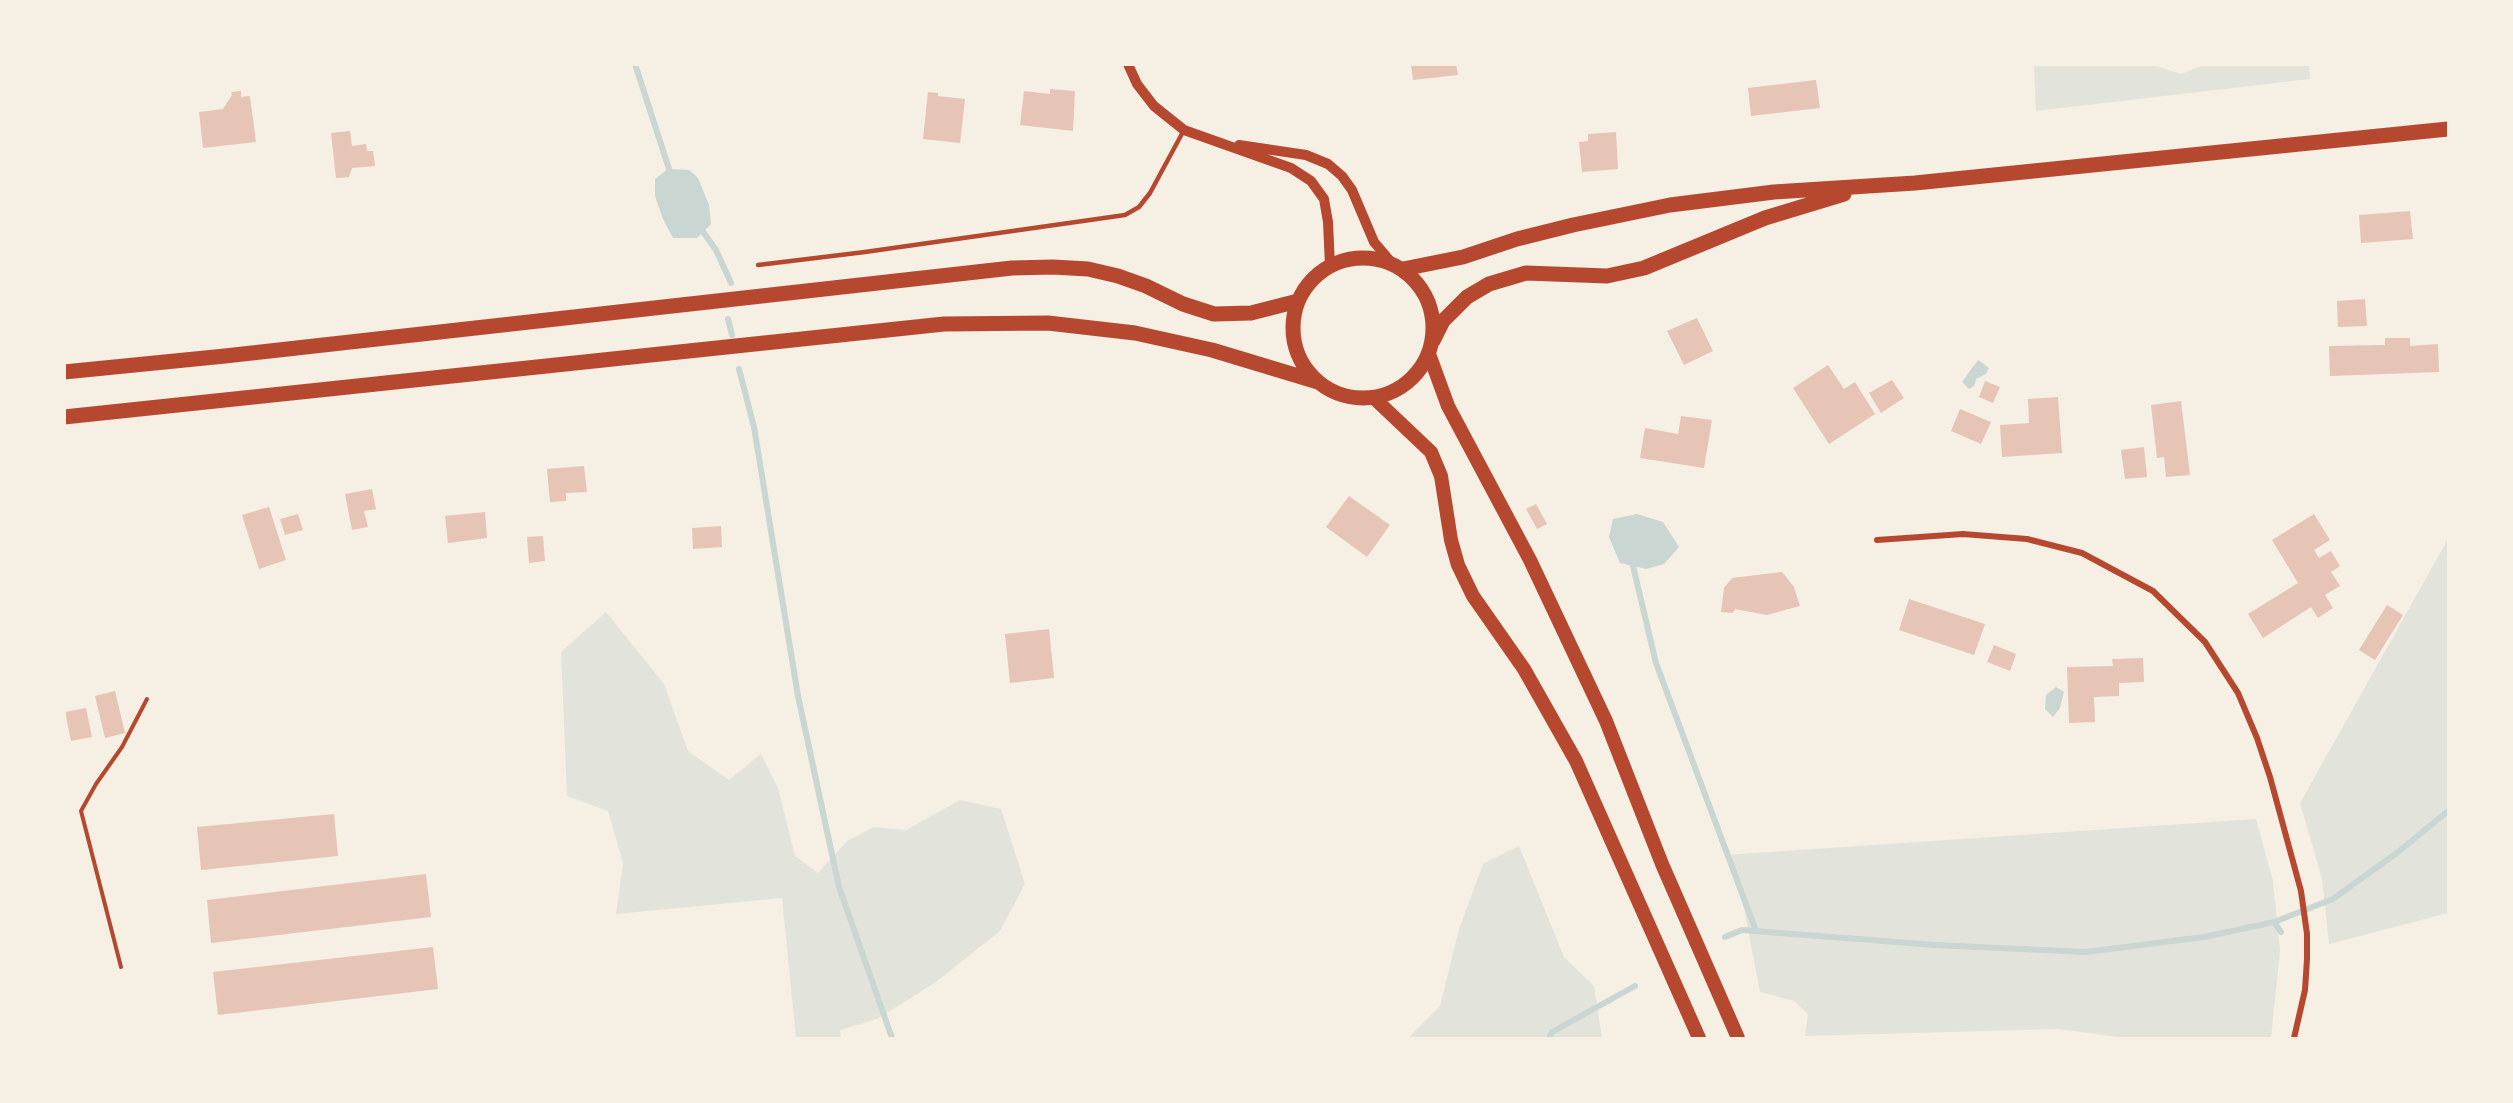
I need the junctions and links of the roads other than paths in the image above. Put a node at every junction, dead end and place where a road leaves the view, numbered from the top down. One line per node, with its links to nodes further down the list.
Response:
1 (1128, 64): 3 (street)
2 (2448, 129): 4 (highway)
3 (1184, 130): 5 (lane); 6 (street); 7 (street)
4 (1915, 183): 7 (highway); 9 (highway)
5 (758, 265)
6 (1330, 266): 7 (highway); 8 (highway)
7 (1397, 266): 9 (highway)
8 (1298, 301): 10 (highway); 11 (highway)
9 (1431, 348): 12 (highway); 16 (main road)
10 (64, 372)
11 (1318, 382): 12 (highway); 13 (highway)
12 (1374, 398): 15 (main road)
13 (64, 417)
14 (1877, 540): 17 (street)
15 (1699, 1038)
16 (1738, 1038)
17 (2294, 1038)

